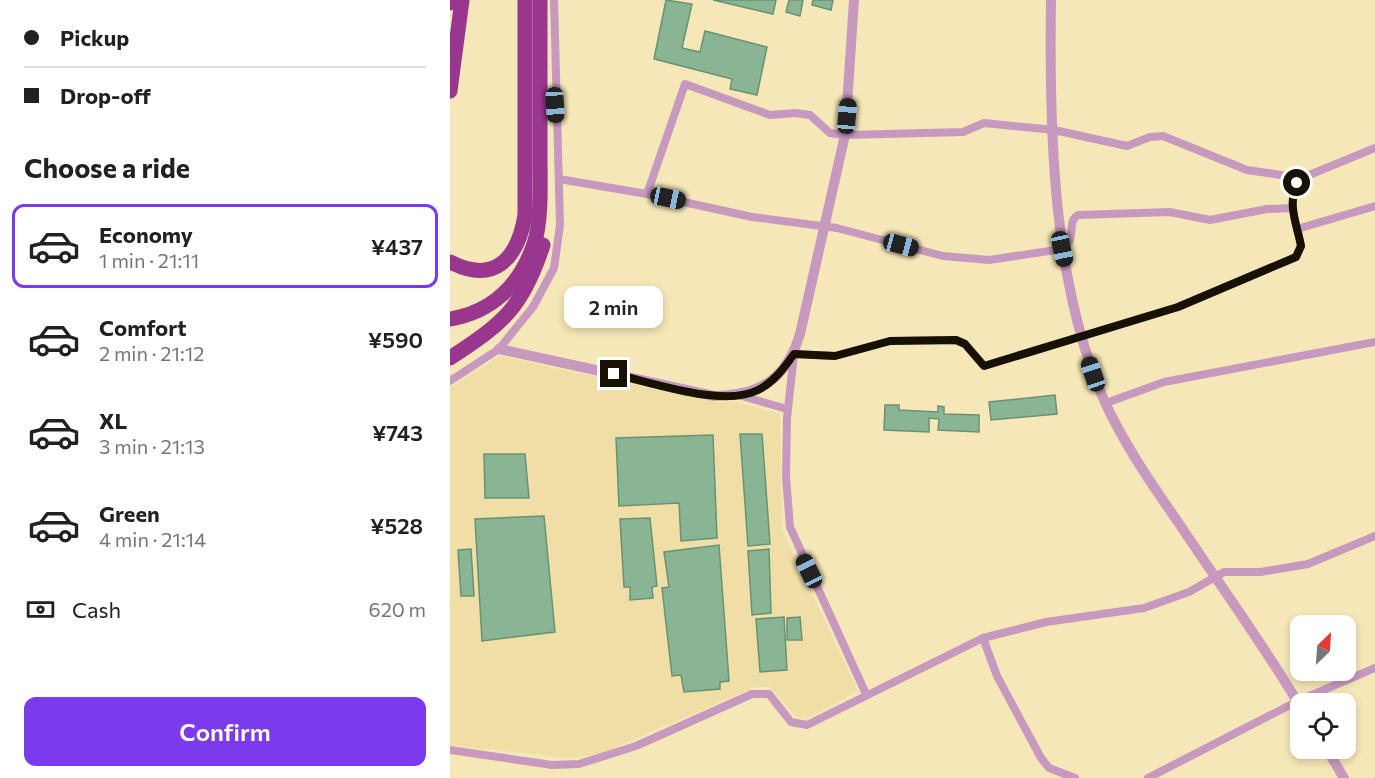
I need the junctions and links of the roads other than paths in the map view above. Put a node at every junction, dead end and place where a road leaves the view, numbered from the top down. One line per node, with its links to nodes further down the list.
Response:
1 (462, 0): 8 (highway)
2 (525, 0): 7 (highway)
3 (540, 0): 7 (highway)
4 (554, 0): 13 (street)
5 (854, 0): 10 (street)
6 (1051, 0): 9 (street)
7 (532, 44): 20 (highway); 21 (highway); 22 (highway); 27 (highway)
8 (450, 91)
9 (1054, 130): 10 (street); 12 (street); 19 (street)
10 (845, 135): 14 (street); 17 (street)
11 (1375, 148): 12 (street)
12 (1302, 178): 16 (street)
13 (559, 179): 14 (street); 25 (street)
14 (647, 194): 17 (street)
15 (1375, 206): 18 (street)
16 (1292, 208): 18 (street); 19 (street)
17 (825, 226): 19 (street); 26 (street)
18 (1297, 228): 23 (street)
19 (1062, 246): 23 (street)
20 (450, 262)
21 (450, 309)
22 (450, 319)
23 (1081, 337): 26 (street); 30 (street)
24 (1375, 342): 30 (street)
25 (499, 349): 28 (street); 29 (street)
26 (794, 354): 29 (street); 31 (street)
27 (450, 358)
28 (450, 381)
29 (738, 395): 31 (street)
30 (1106, 403): 33 (street)
31 (787, 410): 38 (street)
32 (1375, 536): 33 (street)
33 (1214, 576): 34 (street); 36 (street)
34 (983, 638): 38 (street); 42 (street)
35 (1375, 668): 37 (street)
36 (1292, 693)
37 (1321, 693)
38 (866, 694): 40 (street)
39 (1290, 707): 43 (street)
40 (450, 750)
41 (1333, 759): 44 (street)
42 (1075, 778)
43 (1148, 778)
44 (1344, 778)

